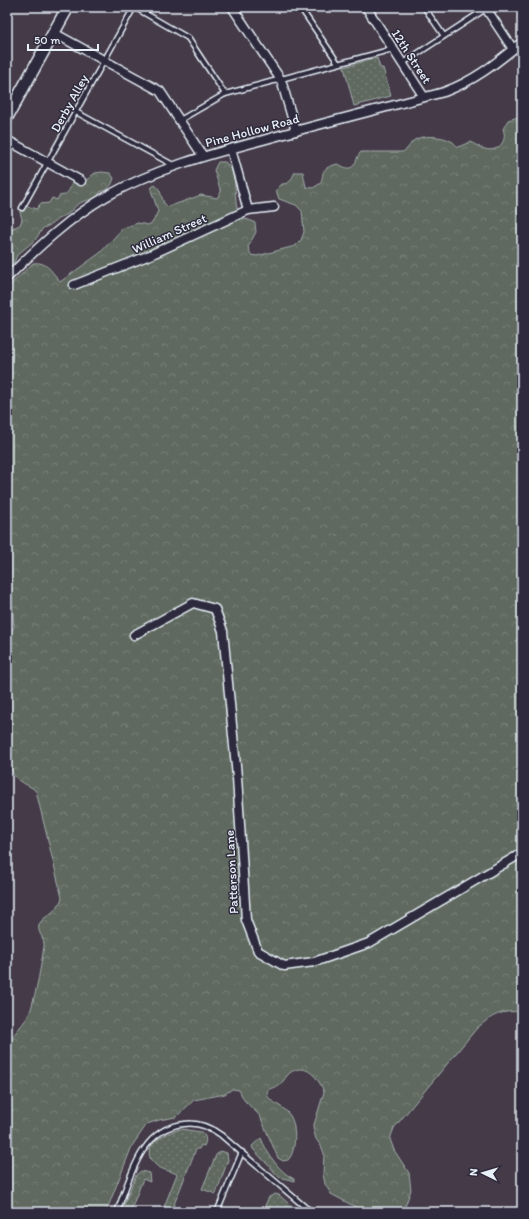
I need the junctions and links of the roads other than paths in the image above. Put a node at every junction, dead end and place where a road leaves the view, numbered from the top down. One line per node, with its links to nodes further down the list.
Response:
1 (68, 7): 8 (street)
2 (134, 7): 13 (lane, Derby Alley); 17 (lane)
3 (232, 7): 16 (street)
4 (300, 7): 15 (lane)
5 (366, 7): 11 (street, 12th Street)
6 (424, 7): 9 (lane)
7 (486, 8): 9 (lane); 12 (street)
8 (54, 33): 13 (street); 20 (street)
9 (444, 36): 14 (lane)
10 (522, 42): 12 (street, Pine Hollow Road)
11 (393, 48): 14 (street, 12th Street); 15 (lane)
12 (513, 49): 18 (street, Pine Hollow Road)
13 (104, 61): 19 (lane, Derby Alley); 21 (street)
14 (403, 63): 18 (street, 12th Street)
15 (338, 64): 16 (lane)
16 (281, 80): 17 (lane); 22 (street)
17 (225, 94): 21 (lane)
18 (424, 97): 22 (street, Pine Hollow Road)
19 (76, 112): 26 (lane, Derby Alley); 27 (lane)
20 (7, 117)
21 (180, 120): 25 (street)
22 (296, 131): 24 (street, Pine Hollow Road)
23 (7, 140): 26 (street)
24 (231, 149): 25 (street, Pine Hollow Road); 31 (street)
25 (203, 156): 27 (street, Pine Hollow Road)
26 (48, 162): 28 (street); 30 (lane, Derby Alley)
27 (175, 166): 32 (street, Pine Hollow Road)
28 (81, 181)
29 (274, 207): 31 (street, William Street)
30 (22, 208)
31 (248, 210): 33 (street, William Street)
32 (7, 278)
33 (74, 285)
34 (134, 635): 35 (street, Patterson Lane)
35 (522, 854)
36 (242, 1152): 37 (lane); 38 (lane); 39 (lane)
37 (305, 1210): 40 (lane)
38 (117, 1212)
39 (217, 1212)
40 (314, 1212)

